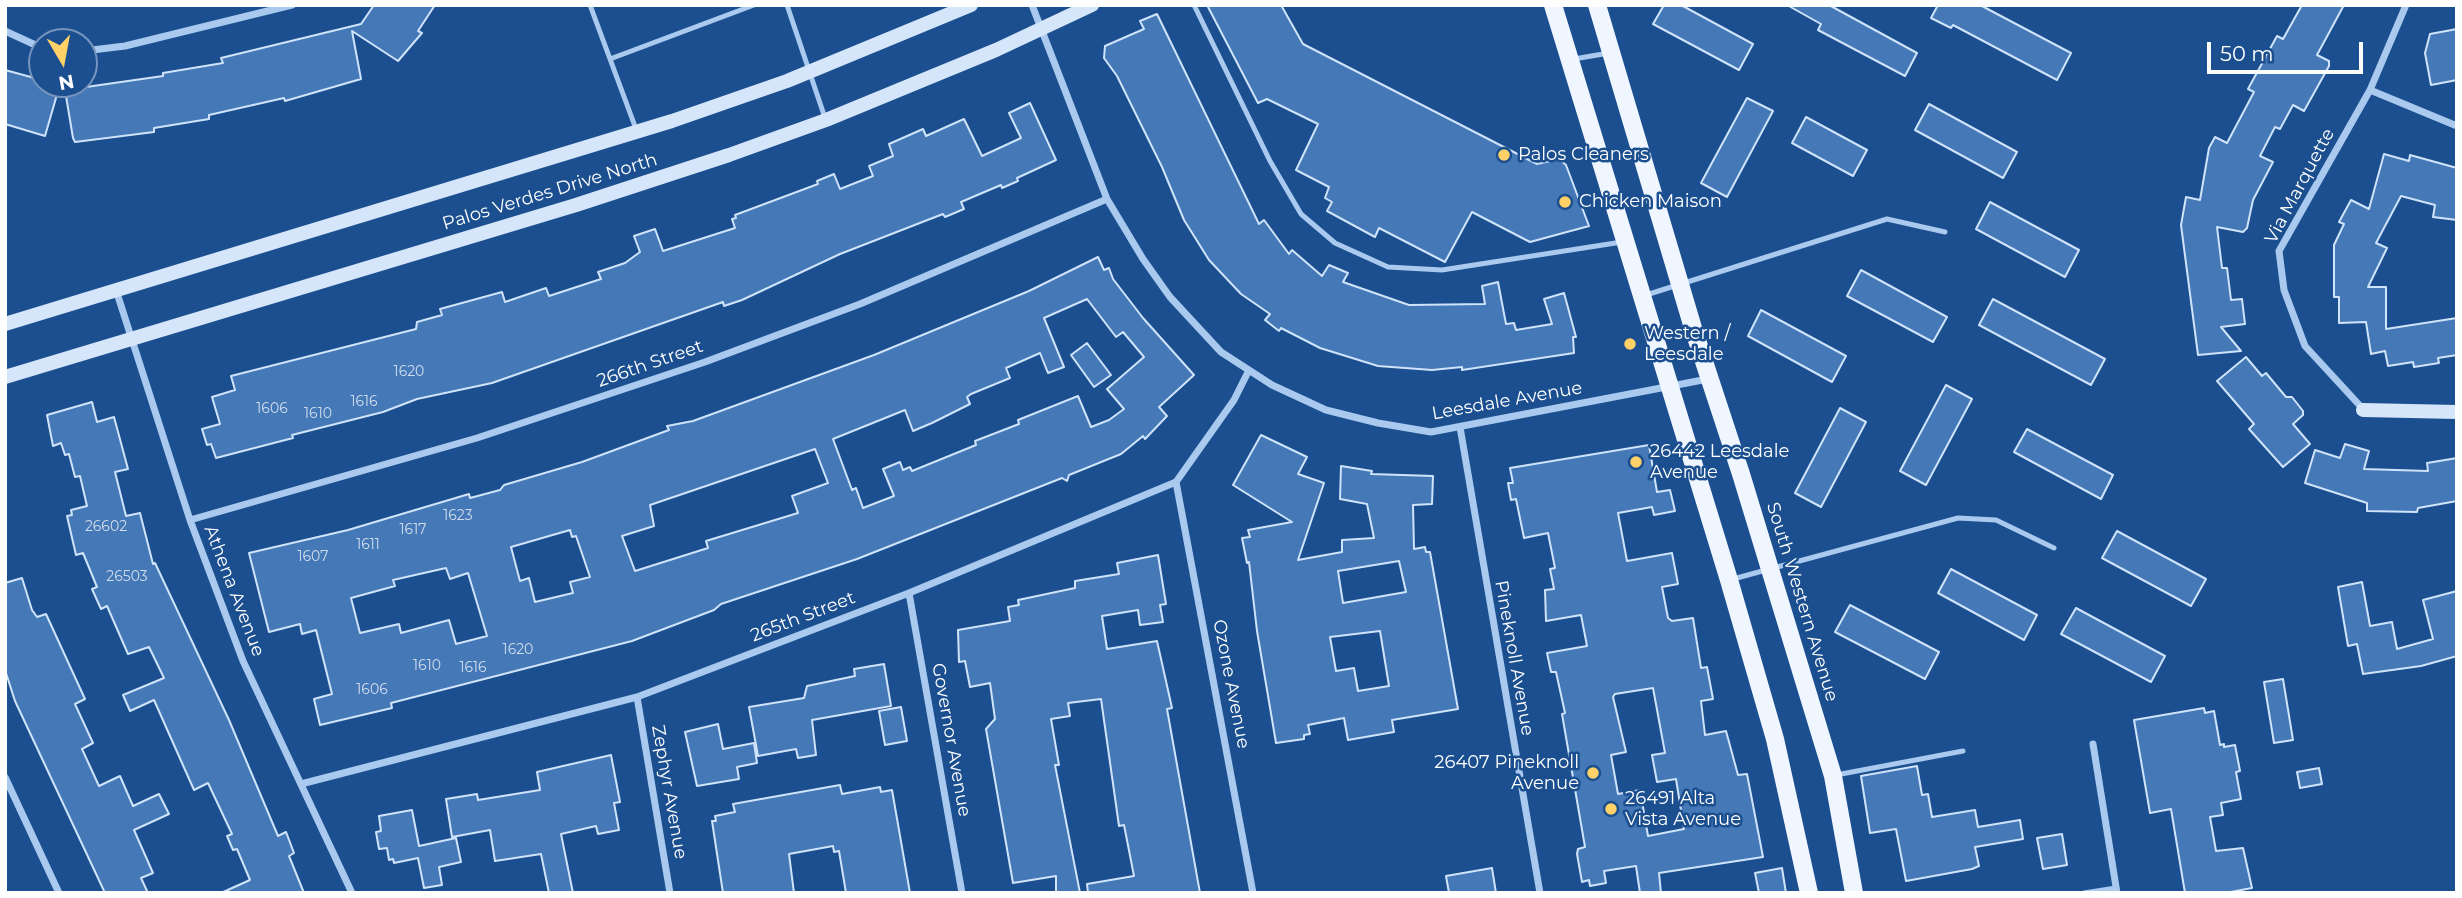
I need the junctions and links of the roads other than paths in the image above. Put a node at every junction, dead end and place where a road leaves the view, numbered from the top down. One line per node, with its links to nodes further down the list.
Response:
1 (292, 5): 15 (street)
2 (590, 5): 17 (lane)
3 (754, 5): 17 (lane)
4 (787, 5): 19 (lane)
5 (971, 5): 19 (main road, Palos Verdes Drive North)
6 (1032, 5): 12 (street, Leesdale Avenue)
7 (1093, 5): 12 (main road, Palos Verdes Drive North)
8 (1194, 5): 26 (lane)
9 (1553, 5): 18 (main road)
10 (1597, 5): 16 (main road, South Western Avenue)
11 (2406, 5): 20 (street, Via Marquette)
12 (1040, 30): 21 (main road, Palos Verdes Drive North); 24 (street, Leesdale Avenue)
13 (5, 31): 14 (street)
14 (28, 42)
15 (98, 49)
16 (1612, 52): 18 (lane); 27 (main road, South Western Avenue)
17 (610, 59): 23 (lane)
18 (1570, 60): 26 (main road)
19 (809, 72): 21 (lane); 23 (main road, Palos Verdes Drive North)
20 (2370, 90): 22 (street); 36 (street, Via Marquette)
21 (826, 120): 31 (main road, Palos Verdes Drive North)
22 (2457, 126)
23 (636, 132): 28 (main road, Palos Verdes Drive North)
24 (1107, 199): 32 (street, Leesdale Avenue); 40 (street, 266th Street)
25 (1945, 232): 27 (lane)
26 (1626, 242): 29 (main road)
27 (1680, 284): 29 (lane); 34 (main road, South Western Avenue)
28 (116, 290): 30 (main road, Palos Verdes Drive North); 31 (street, Athena Avenue)
29 (1643, 296): 35 (main road)
30 (5, 324)
31 (132, 339): 33 (main road, Palos Verdes Drive North); 40 (street, Athena Avenue)
32 (1249, 370): 38 (street, Leesdale Avenue); 39 (street)
33 (5, 377)
34 (1709, 379): 35 (street, Leesdale Avenue); 42 (main road, South Western Avenue)
35 (1670, 387): 38 (street, Leesdale Avenue); 43 (main road)
36 (2363, 410): 37 (main road)
37 (2457, 412)
38 (1460, 427): 57 (street, Pineknoll Avenue)
39 (1175, 482): 44 (street, 265th Street); 56 (street, Ozone Avenue)
40 (190, 520): 50 (street, Athena Avenue)
41 (2054, 548): 42 (lane)
42 (1770, 571): 43 (lane); 48 (main road, South Western Avenue)
43 (1730, 580): 58 (main road)
44 (909, 593): 45 (street, 265th Street); 55 (street, Governor Avenue)
45 (637, 697): 50 (street, 265th Street); 54 (street, Zephyr Avenue)
46 (2093, 744): 51 (street)
47 (1963, 751): 48 (lane)
48 (1833, 776): 59 (main road, South Western Avenue)
49 (5, 777): 52 (street)
50 (301, 783): 53 (street, Athena Avenue)
51 (2117, 890): 60 (lane)
52 (59, 893)
53 (352, 893)
54 (670, 893)
55 (962, 893)
56 (1253, 893)
57 (1540, 893)
58 (1809, 893)
59 (1854, 893)
60 (2084, 893)

